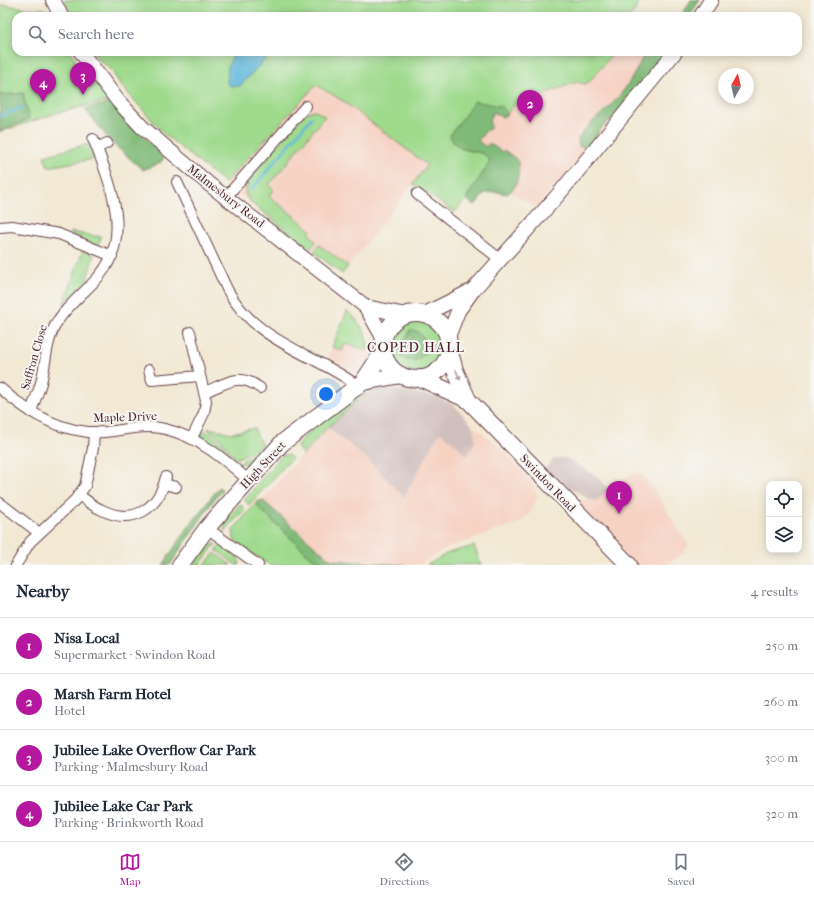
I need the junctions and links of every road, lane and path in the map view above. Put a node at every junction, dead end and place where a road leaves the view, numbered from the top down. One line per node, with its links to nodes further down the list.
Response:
1 (54, 0): 3 (main road)
2 (711, 0): 4 (main road)
3 (59, 12)
4 (704, 12)
5 (84, 56): 11 (main road, Malmesbury Road)
6 (672, 56): 14 (main road)
7 (306, 106): 11 (street)
8 (99, 144): 13 (street, Saffron Close)
9 (177, 182): 26 (street)
10 (417, 194): 14 (street)
11 (226, 197): 16 (main road, Malmesbury Road)
12 (0, 227): 13 (street)
13 (112, 256): 31 (street, Saffron Close)
14 (501, 260): 15 (main road)
15 (473, 290): 18 (main road); 20 (main road)
16 (366, 307): 17 (main road); 21 (main road)
17 (406, 314): 18 (main road); 21 (main road)
18 (425, 314): 20 (main road)
19 (190, 332): 24 (street)
20 (448, 343): 25 (main road); 30 (main road, Swindon Road, one-way to 30)
21 (384, 344): 23 (main road); 26 (main road, High Street)
22 (149, 370): 24 (street)
23 (401, 375): 25 (main road); 26 (main road, High Street)
24 (200, 376): 29 (street)
25 (420, 378): 30 (main road, Swindon Road)
26 (361, 384): 34 (main road, High Street)
27 (0, 388): 31 (street, Maple Drive)
28 (260, 388): 29 (street)
29 (205, 392): 33 (street)
30 (468, 400): 43 (main road, Swindon Road)
31 (31, 412): 32 (street, Maple Drive)
32 (94, 432): 33 (street, Maple Drive); 36 (street)
33 (192, 438): 34 (street, Maple Drive)
34 (248, 480): 38 (main road, High Street)
35 (176, 487): 36 (street)
36 (79, 495): 39 (street)
37 (0, 502): 39 (street)
38 (207, 528): 40 (street); 42 (main road, High Street)
39 (38, 532): 41 (street)
40 (252, 563)
41 (16, 565)
42 (180, 565)
43 (629, 565)

